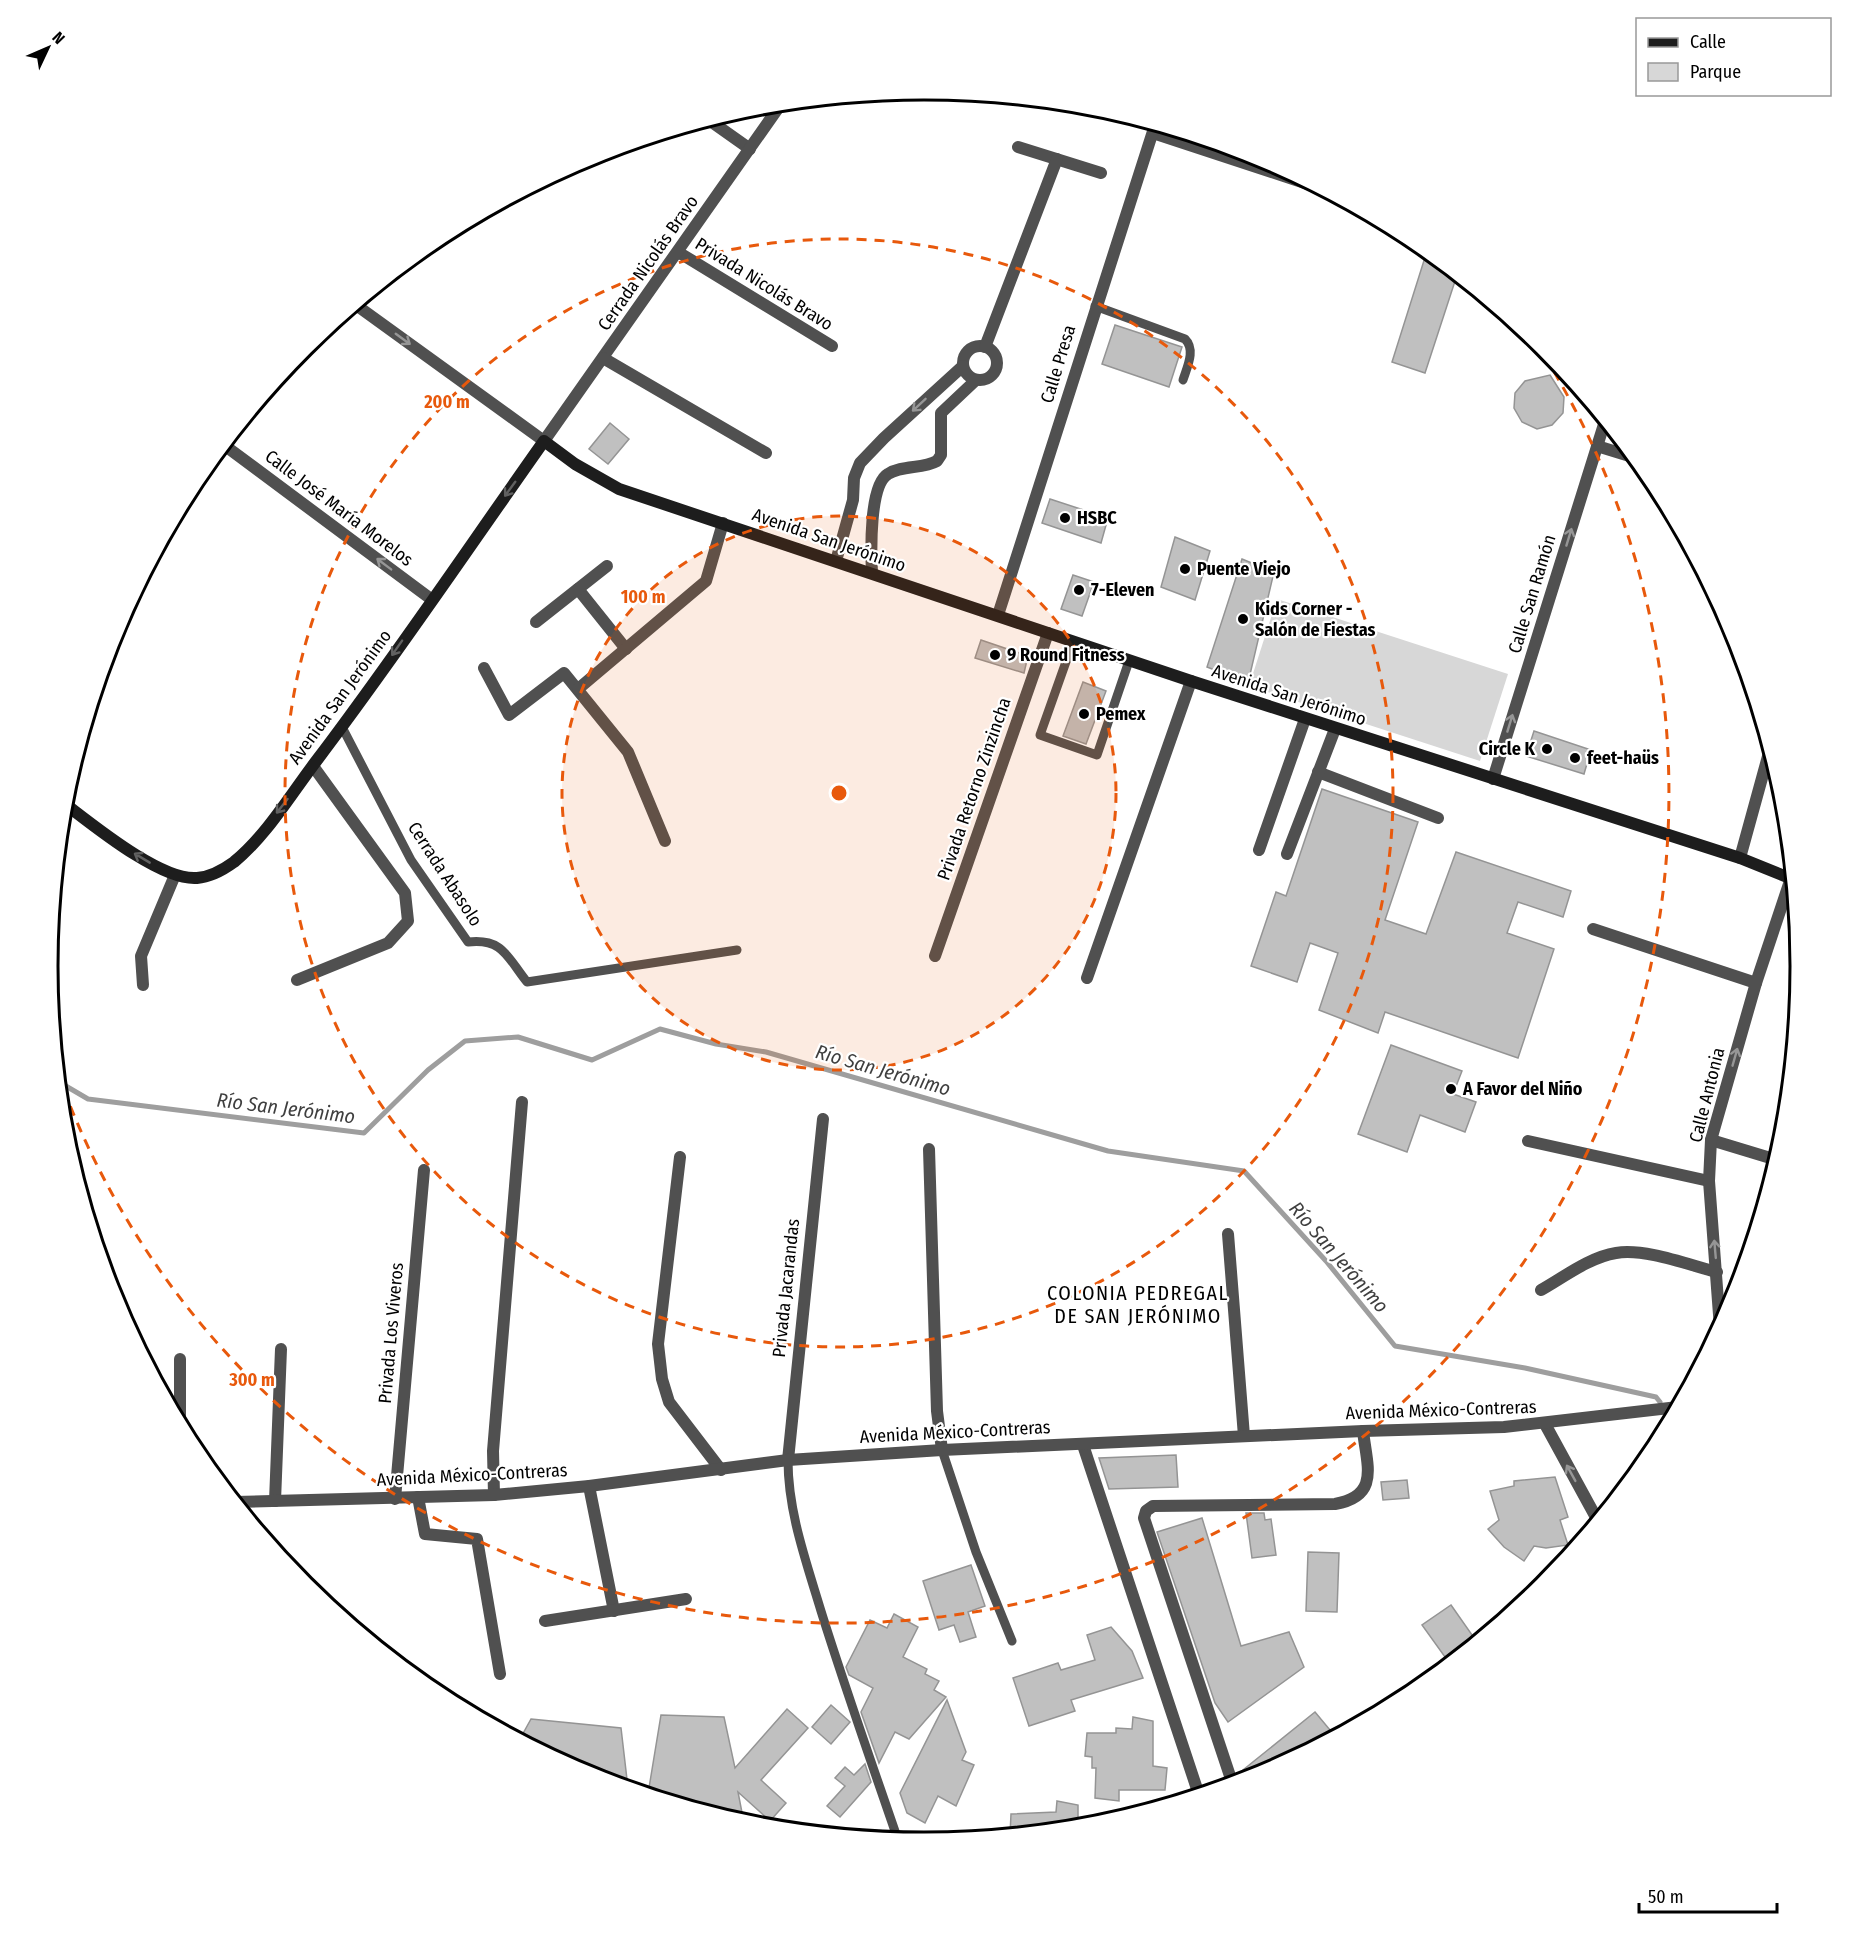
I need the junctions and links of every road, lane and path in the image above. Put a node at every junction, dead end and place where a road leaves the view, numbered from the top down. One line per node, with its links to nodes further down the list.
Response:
1 (774, 114): 6 (street, Cerrada Nicolás Bravo)
2 (717, 126): 6 (street)
3 (1153, 131): 11 (street, Calle Presa)
4 (1196, 144): 7 (street)
5 (1018, 147): 8 (street)
6 (750, 149): 10 (street, Cerrada Nicolás Bravo)
7 (1223, 154)
8 (1057, 159): 9 (street); 14 (street)
9 (1101, 173)
10 (678, 252): 13 (street, Privada Nicolás Bravo); 15 (street, Cerrada Nicolás Bravo)
11 (1095, 306): 18 (lane); 31 (street, Calle Presa)
12 (361, 309): 20 (street, one-way to 20)
13 (832, 346)
14 (985, 346): 16 (street); 17 (street)
15 (603, 358): 20 (street, Cerrada Nicolás Bravo); 23 (street)
16 (963, 366): 17 (street); 26 (street, one-way to 26)
17 (976, 380): 28 (street)
18 (1183, 380)
19 (1603, 428): 21 (street, Calle San Ramón)
20 (544, 441): 25 (main road, Avenida San Jerónimo); 30 (main road, Avenida San Jerónimo, one-way to 30)
21 (1597, 446): 24 (street); 46 (street, Calle San Ramón, one-way to 21)
22 (230, 449): 30 (street, Calle José María Morelos, one-way to 22)
23 (766, 453)
24 (1623, 454)
25 (723, 523): 26 (main road, Avenida San Jerónimo); 35 (street)
26 (836, 561): 28 (main road, Avenida San Jerónimo)
27 (607, 566): 29 (street)
28 (872, 573): 31 (main road, Avenida San Jerónimo)
29 (578, 589): 32 (street); 35 (street)
30 (431, 599): 41 (main road, Avenida San Jerónimo, one-way to 41)
31 (998, 615): 33 (main road, Avenida San Jerónimo)
32 (536, 622)
33 (1048, 633): 34 (main road, Avenida San Jerónimo); 58 (street, Privada Retorno Zinzincha)
34 (1073, 642): 36 (main road, Avenida San Jerónimo); 36 (lane)
35 (626, 649): 39 (street)
36 (1129, 661): 38 (main road, Avenida San Jerónimo)
37 (484, 668): 39 (street)
38 (1191, 681): 40 (main road, Avenida San Jerónimo); 59 (street)
39 (578, 689): 49 (street)
40 (1305, 719): 42 (main road, Avenida San Jerónimo); 50 (street)
41 (342, 727): 44 (main road, Avenida San Jerónimo); 57 (lane, Cerrada Abasolo)
42 (1335, 729): 45 (street); 46 (main road, Avenida San Jerónimo)
43 (1766, 763): 52 (street)
44 (313, 766): 53 (main road, Avenida San Jerónimo, one-way to 53); 60 (street)
45 (1318, 772): 48 (street); 51 (street)
46 (1493, 779): 52 (main road, Avenida San Jerónimo)
47 (73, 810): 53 (main road, Avenida San Jerónimo, one-way to 47)
48 (1438, 818)
49 (665, 841)
50 (1259, 850)
51 (1287, 854)
52 (1740, 858): 54 (main road, Avenida San Jerónimo)
53 (175, 875): 62 (street)
54 (1785, 877)
55 (1787, 891): 61 (street, Calle Antonia)
56 (1593, 929): 61 (street)
57 (737, 950)
58 (935, 956)
59 (1087, 978)
60 (297, 980)
61 (1756, 983): 65 (street, Calle Antonia, one-way to 61)
62 (143, 985)
63 (522, 1102): 88 (street)
64 (823, 1119): 85 (street, Privada Jacarandas)
65 (1711, 1140): 69 (street); 71 (street, Calle Antonia)
66 (1528, 1141): 71 (street)
67 (929, 1149): 84 (street)
68 (680, 1157): 86 (street)
69 (1769, 1157)
70 (424, 1170): 90 (street, Privada Los Viveros)
71 (1709, 1181): 73 (street, Calle Antonia, one-way to 71)
72 (1228, 1234): 82 (street)
73 (1718, 1272): 74 (street); 75 (street, Calle Antonia)
74 (1541, 1290)
75 (1719, 1310)
76 (280, 1350): 91 (street)
77 (180, 1359): 78 (street)
78 (180, 1407)
79 (1669, 1408): 80 (street, Avenida México-Contreras)
80 (1545, 1424): 81 (street, Avenida México-Contreras); 93 (street, one-way to 80)
81 (1363, 1431): 82 (street, Avenida México-Contreras); 99 (street)
82 (1244, 1436): 83 (street, Avenida México-Contreras)
83 (1083, 1445): 84 (street, Avenida México-Contreras); 100 (street)
84 (942, 1450): 85 (street, Avenida México-Contreras); 97 (lane)
85 (788, 1460): 86 (street, Avenida México-Contreras); 101 (lane)
86 (721, 1470): 87 (street, Avenida México-Contreras)
87 (589, 1486): 88 (street, Avenida México-Contreras); 95 (street)
88 (494, 1495): 89 (street, Avenida México-Contreras)
89 (418, 1497): 90 (street, Avenida México-Contreras); 98 (street)
90 (395, 1499): 91 (street, Avenida México-Contreras)
91 (275, 1501): 92 (street, Avenida México-Contreras)
92 (244, 1502)
93 (1595, 1515)
94 (686, 1599): 95 (street)
95 (614, 1611): 96 (street)
96 (545, 1621)
97 (1012, 1641)
98 (500, 1674)
99 (1230, 1777)
100 (1197, 1789)
101 (895, 1831)

